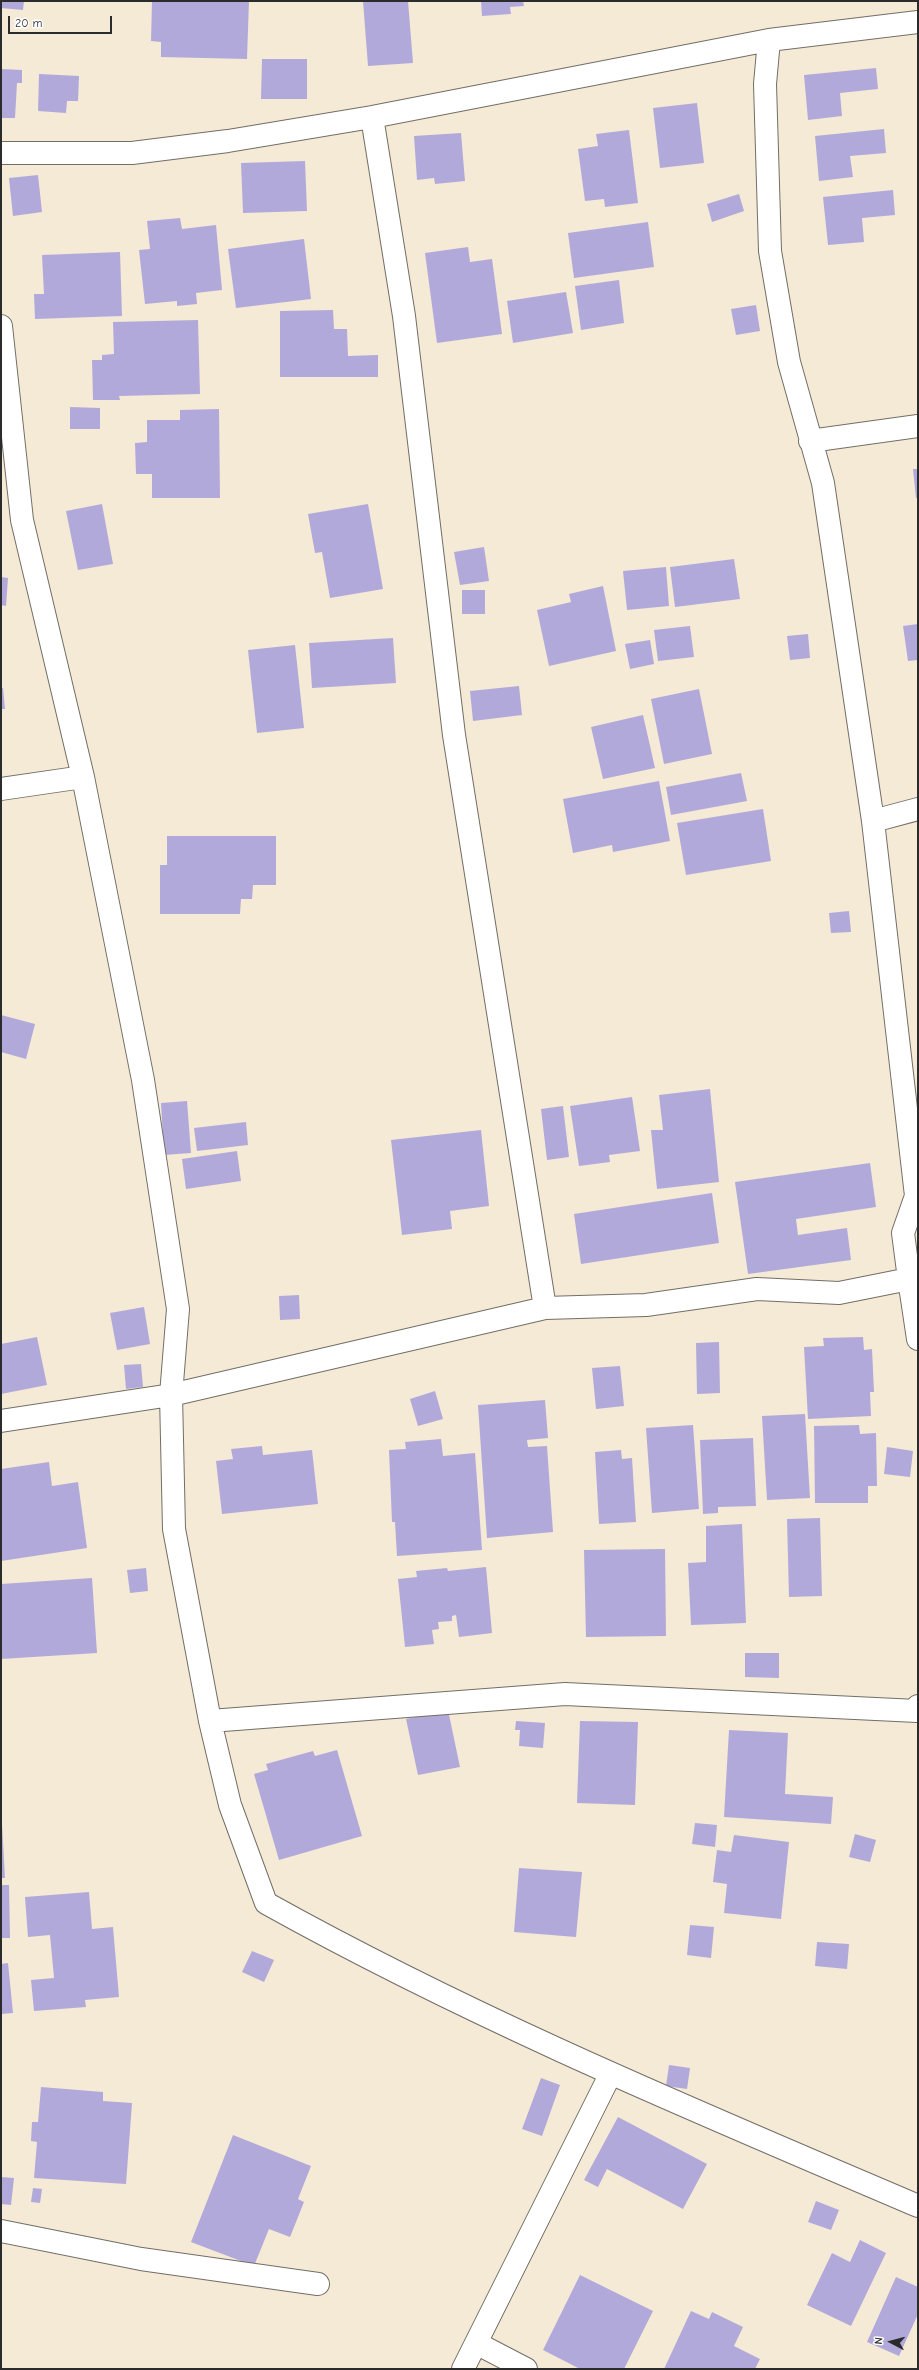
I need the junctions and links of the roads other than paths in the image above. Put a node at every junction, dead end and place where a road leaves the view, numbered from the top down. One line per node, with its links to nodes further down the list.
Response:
1 (918, 22): 2 (street)
2 (770, 40): 3 (street); 8 (street)
3 (372, 117): 4 (street); 14 (street)
4 (1, 153)
5 (1, 326): 6 (street)
6 (4, 377): 9 (street)
7 (918, 426): 8 (street)
8 (810, 441): 12 (street)
9 (84, 777): 10 (street); 16 (street)
10 (1, 789)
11 (918, 809): 12 (street)
12 (873, 821): 13 (street)
13 (909, 1279): 14 (street); 15 (street)
14 (544, 1308): 16 (street)
15 (918, 1339)
16 (171, 1395): 17 (street); 19 (street)
17 (1, 1421)
18 (918, 1706): 19 (street)
19 (210, 1721): 20 (street)
20 (610, 2075): 21 (street); 24 (street)
21 (918, 2206)
22 (1, 2231): 23 (street)
23 (318, 2284)
24 (476, 2343): 25 (street); 26 (street)
25 (463, 2369)
26 (526, 2369)

